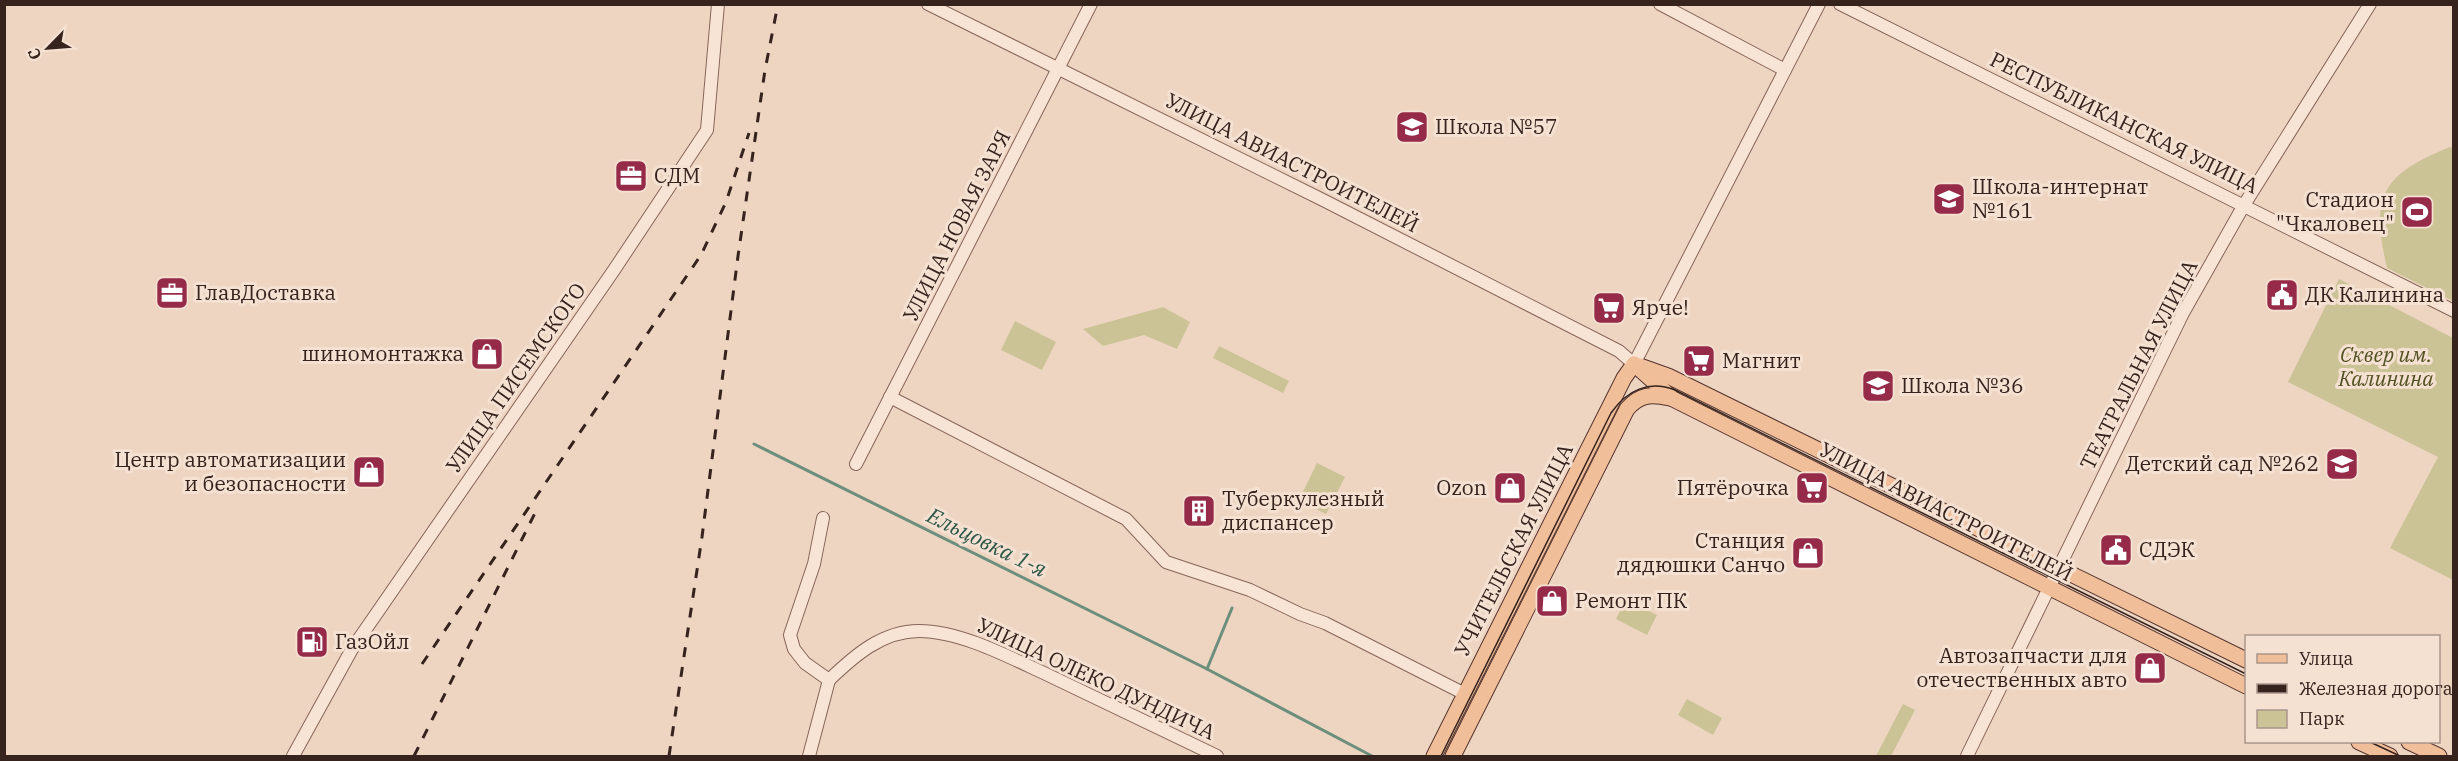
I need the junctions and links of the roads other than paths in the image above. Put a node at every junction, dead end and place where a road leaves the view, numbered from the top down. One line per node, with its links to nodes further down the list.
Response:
1 (718, 4): 26 (street, УЛИЦА ПИСЕМСКОГО)
2 (928, 4): 8 (street, УЛИЦА АВИАСТРОИТЕЛЕЙ)
3 (1091, 4): 8 (street, УЛИЦА НОВАЯ ЗАРЯ)
4 (1660, 4): 9 (street)
5 (1819, 4): 9 (street, УЧИТЕЛЬСКАЯ УЛИЦА)
6 (1840, 4): 10 (street, РЕСПУБЛИКАНСКАЯ УЛИЦА)
7 (2370, 4): 10 (street, ТЕАТРАЛЬНАЯ УЛИЦА)
8 (1060, 70): 12 (street, УЛИЦА АВИАСТРОИТЕЛЕЙ); 13 (street, УЛИЦА НОВАЯ ЗАРЯ)
9 (1785, 70): 12 (street, УЧИТЕЛЬСКАЯ УЛИЦА)
10 (2244, 205): 11 (street, РЕСПУБЛИКАНСКАЯ УЛИЦА); 18 (street, ТЕАТРАЛЬНАЯ УЛИЦА)
11 (2454, 311)
12 (1634, 364): 14 (main road, УЛИЦА АВИАСТРОИТЕЛЕЙ); 15 (main road, УЧИТЕЛЬСКАЯ УЛИЦА); 18 (main road, УЛИЦА АВИАСТРОИТЕЛЕЙ); 23 (main road, УЧИТЕЛЬСКАЯ УЛИЦА)
13 (890, 398): 16 (street, УЛИЦА НОВАЯ ЗАРЯ); 23 (street)
14 (1673, 399): 15 (main road); 19 (main road, УЛИЦА АВИАСТРОИТЕЛЕЙ)
15 (1634, 401): 30 (main road, УЧИТЕЛЬСКАЯ УЛИЦА)
16 (856, 464)
17 (823, 518): 21 (street)
18 (2061, 568): 19 (street, ТЕАТРАЛЬНАЯ УЛИЦА); 20 (main road, УЛИЦА АВИАСТРОИТЕЛЕЙ)
19 (2051, 588): 22 (main road, УЛИЦА АВИАСТРОИТЕЛЕЙ); 31 (street, ТЕАТРАЛЬНАЯ УЛИЦА)
20 (2245, 659)
21 (829, 680): 27 (street); 28 (street, УЛИЦА ОЛЕКО ДУНДИЧА)
22 (2245, 685)
23 (1465, 694): 29 (main road, УЧИТЕЛЬСКАЯ УЛИЦА)
24 (2364, 743): 32 (main road)
25 (2413, 743): 33 (main road)
26 (293, 756)
27 (809, 756)
28 (1217, 756)
29 (1434, 756)
30 (1453, 756)
31 (1967, 756)
32 (2390, 756)
33 (2439, 756)

